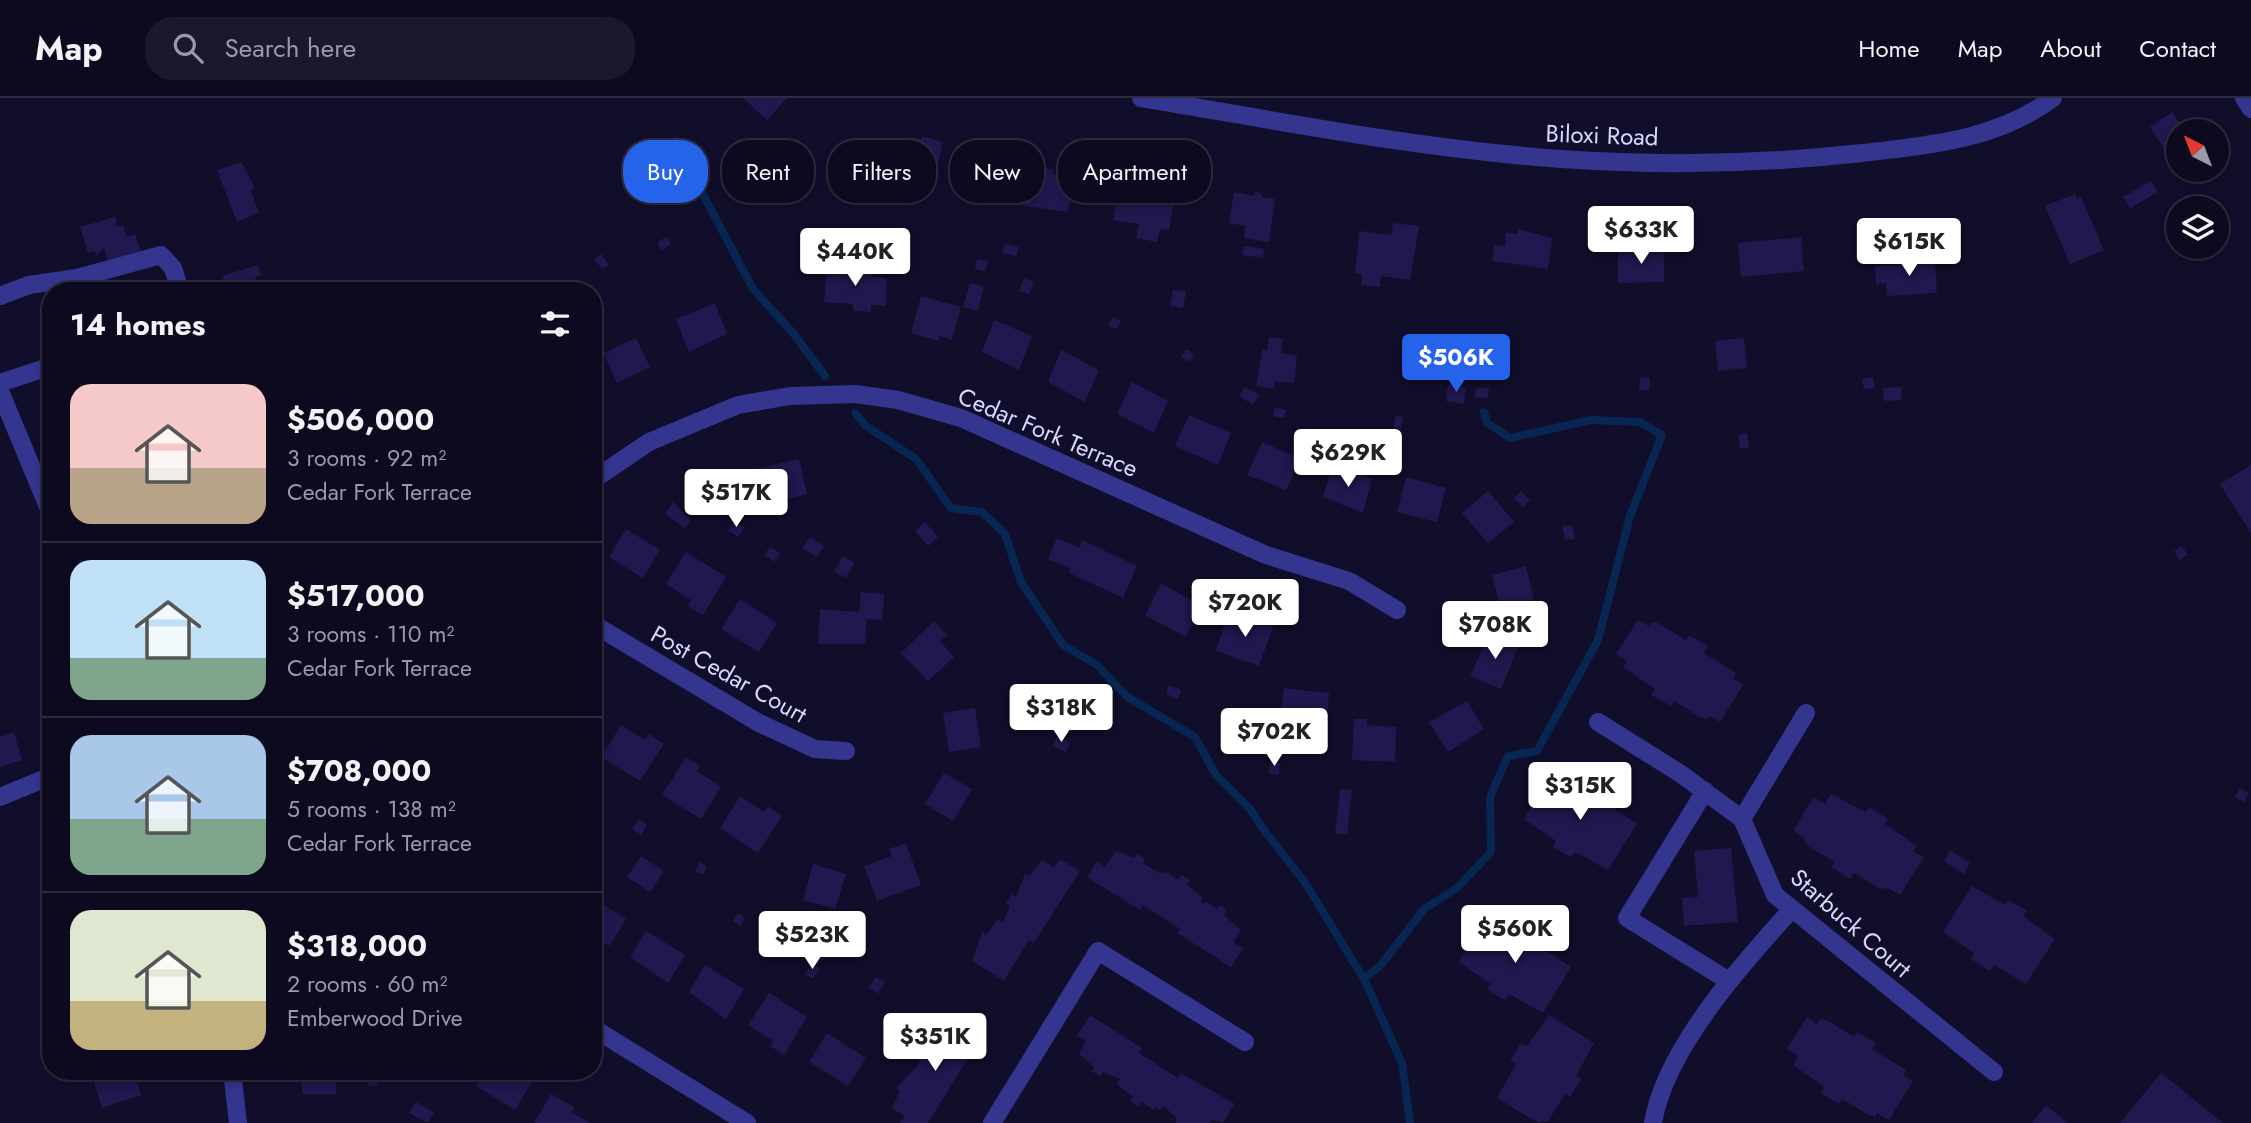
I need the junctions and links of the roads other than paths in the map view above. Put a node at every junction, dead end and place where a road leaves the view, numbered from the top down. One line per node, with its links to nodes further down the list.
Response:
1 (1141, 98): 2 (street, Biloxi Road)
2 (2053, 98)
3 (2244, 98): 4 (street)
4 (2251, 109)
5 (50, 282): 6 (street)
6 (177, 282)
7 (42, 283): 8 (street)
8 (0, 296)
9 (42, 369): 10 (street)
10 (0, 383)
11 (0, 391): 13 (street)
12 (602, 475): 14 (street, Cedar Fork Terrace)
13 (42, 492)
14 (1397, 610)
15 (602, 629): 18 (street, Post Cedar Court)
16 (1806, 713): 22 (street)
17 (1598, 722): 20 (street)
18 (846, 751)
19 (42, 779): 21 (street)
20 (1705, 791): 22 (street); 24 (street)
21 (0, 797)
22 (1742, 819): 23 (street, Starbuck Court)
23 (1792, 909): 24 (street); 27 (street, Starbuck Court)
24 (1729, 981): 32 (street)
25 (602, 1034): 30 (street)
26 (1245, 1042): 31 (street)
27 (1994, 1072)
28 (233, 1080): 29 (street)
29 (238, 1123)
30 (747, 1123)
31 (992, 1123)
32 (1653, 1123)

